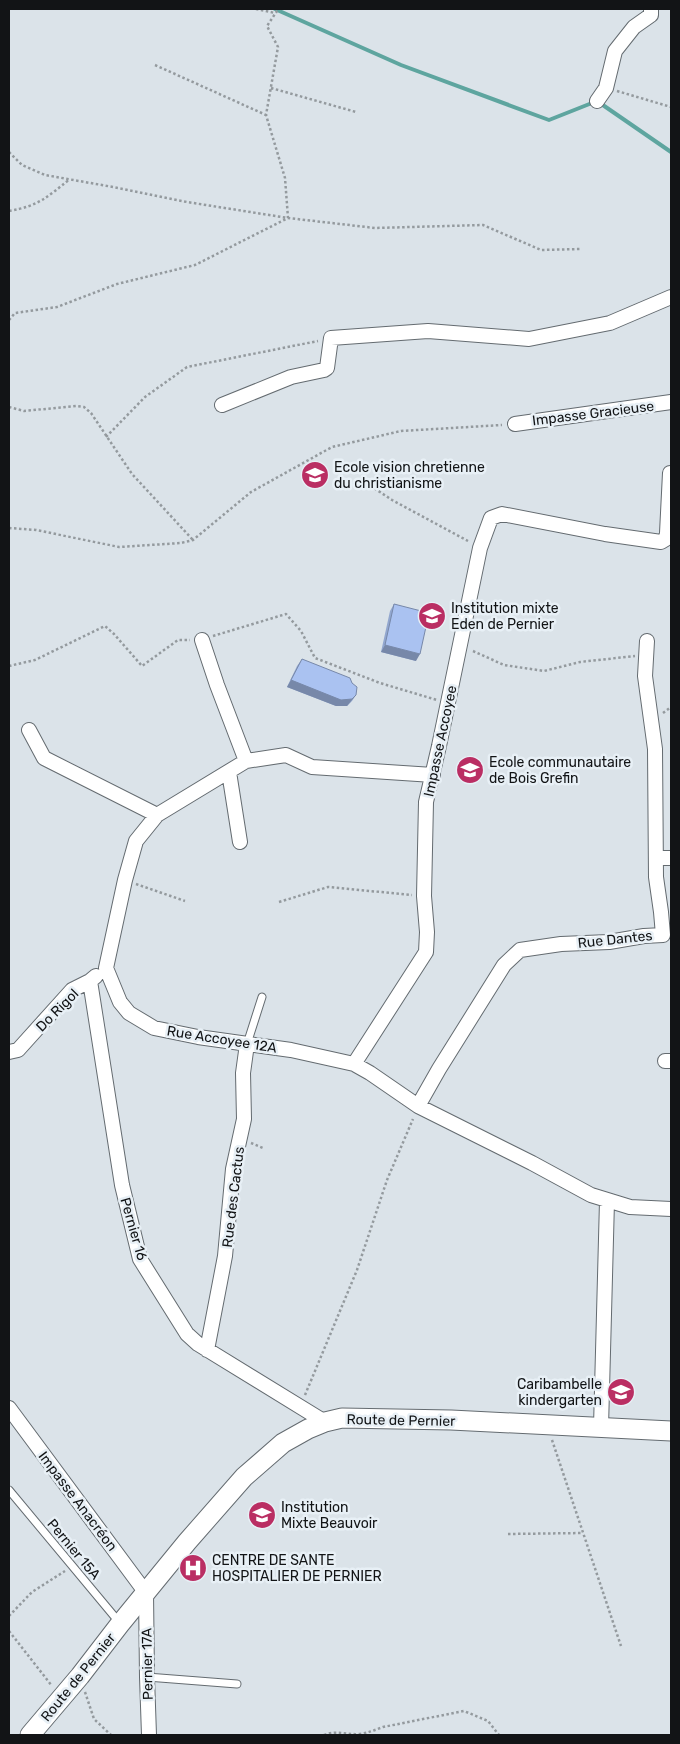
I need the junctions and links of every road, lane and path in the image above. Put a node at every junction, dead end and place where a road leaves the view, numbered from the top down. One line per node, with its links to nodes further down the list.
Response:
1 (256, 9): 4 (path)
2 (280, 9): 4 (path)
3 (651, 9): 7 (street)
4 (275, 13): 6 (path)
5 (155, 66): 11 (path)
6 (271, 88): 10 (path); 11 (path)
7 (606, 88): 8 (street); 9 (path)
8 (597, 100)
9 (671, 107)
10 (356, 112)
11 (266, 115): 15 (path)
12 (9, 152): 13 (path)
13 (70, 179): 14 (path); 15 (path)
14 (9, 211)
15 (288, 218): 16 (path); 18 (path)
16 (580, 249)
17 (671, 297): 19 (street)
18 (9, 320)
19 (331, 338): 21 (street); 24 (path)
20 (671, 402): 23 (street, Impasse Gracieuse)
21 (222, 405)
22 (9, 407): 24 (path)
23 (515, 424): 28 (path)
24 (106, 437): 28 (path)
25 (670, 473): 29 (street, Impasse Accoyee)
26 (362, 480): 29 (path)
27 (9, 528): 28 (path)
28 (193, 540)
29 (480, 548): 32 (street, Impasse Accoyee)
30 (202, 640): 34 (path); 35 (path); 37 (street)
31 (647, 641): 33 (street, Rue Dantes)
32 (459, 647): 33 (path); 35 (street, Impasse Accoyee)
33 (646, 657): 42 (street, Rue Dantes)
34 (9, 666)
35 (448, 703): 39 (street, Impasse Accoyee)
36 (28, 730): 40 (street)
37 (246, 761): 38 (street); 39 (street)
38 (229, 772): 40 (street); 41 (street)
39 (433, 775): 45 (street, Impasse Accoyee)
40 (157, 815): 44 (street)
41 (240, 842)
42 (656, 858): 43 (street); 48 (street, Rue Dantes)
43 (671, 858)
44 (125, 880): 46 (path); 49 (street)
45 (424, 896): 47 (path); 54 (street, Impasse Accoyee)
46 (186, 901)
47 (280, 902)
48 (667, 936): 55 (street, Rue Dantes)
49 (106, 968): 50 (street, Do Rigol); 52 (street, Rue Accoyee 12A)
50 (90, 981): 53 (street, Do Rigol); 58 (street, Pernier 16)
51 (262, 997): 52 (lane)
52 (247, 1044): 54 (street, Rue Accoyee 12A); 58 (street, Rue des Cactus)
53 (9, 1052)
54 (354, 1064): 55 (street, Rue Accoyee 12A)
55 (418, 1106): 56 (street, Rue Accoyee 12A); 59 (path)
56 (607, 1202): 57 (street, Rue Accoyee 12A); 63 (street)
57 (671, 1209)
58 (208, 1350): 59 (street, Pernier 16)
59 (300, 1407): 61 (street, Pernier 16)
60 (9, 1408): 69 (street, Impasse Anacréon)
61 (325, 1422): 62 (street, Route de Pernier); 69 (street, Route de Pernier)
62 (547, 1424): 63 (street, Route de Pernier); 66 (path)
63 (601, 1427): 64 (street, Route de Pernier)
64 (671, 1430)
65 (9, 1490): 68 (lane, Pernier 15A)
66 (583, 1533): 67 (path); 73 (path)
67 (508, 1534)
68 (72, 1566): 70 (path); 71 (lane, Pernier 15A)
69 (146, 1593): 71 (street, Route de Pernier); 75 (street, Pernier 17A)
70 (9, 1616)
71 (120, 1624): 74 (street, Route de Pernier)
72 (9, 1631): 77 (path)
73 (621, 1646)
74 (80, 1676): 77 (street, Route de Pernier); 79 (path)
75 (147, 1676): 76 (lane); 80 (street, Pernier 17A)
76 (237, 1684)
77 (61, 1698): 78 (street, Route de Pernier)
78 (30, 1735)
79 (111, 1735)
80 (149, 1735)
81 (324, 1735): 82 (path)
82 (499, 1735)

